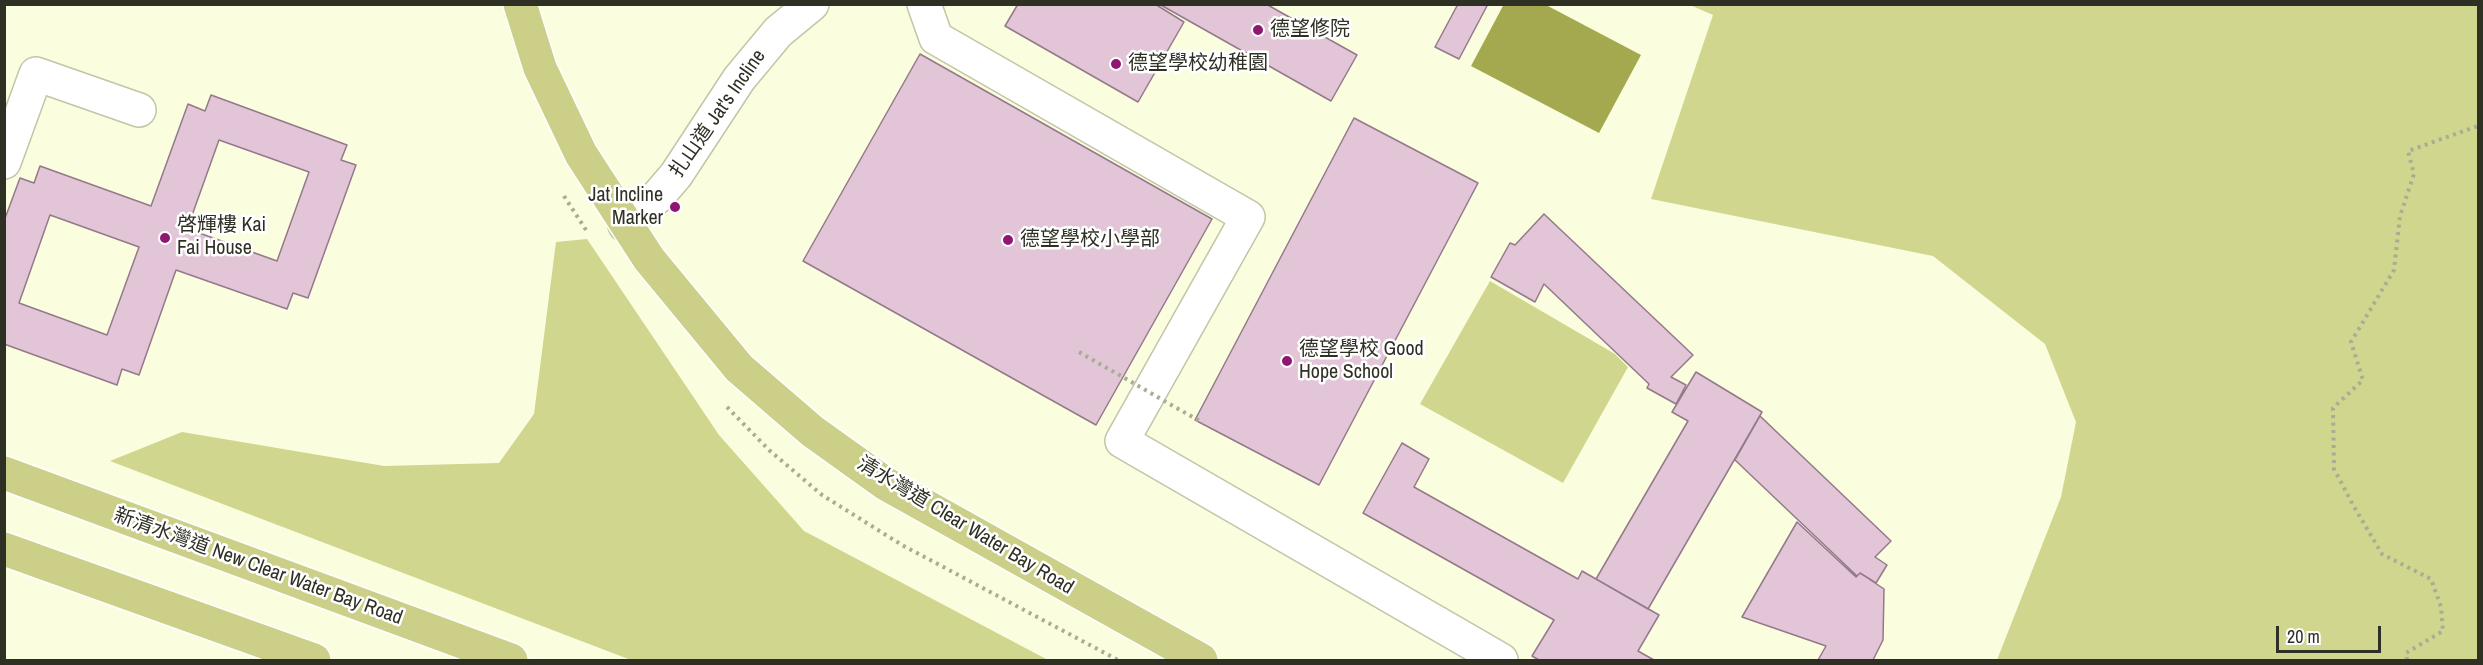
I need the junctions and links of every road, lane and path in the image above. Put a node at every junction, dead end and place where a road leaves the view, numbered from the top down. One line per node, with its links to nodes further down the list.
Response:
1 (520, 4): 7 (main road, 清水灣道 Clear Water Bay Road)
2 (812, 4): 7 (street, 扎山道 Jat's Incline)
3 (924, 4): 15 (street)
4 (139, 110): 6 (street)
5 (2478, 126): 16 (path)
6 (4, 162)
7 (625, 225): 14 (main road, 清水灣道 Clear Water Bay Road)
8 (1079, 352): 9 (path, bridge)
9 (1203, 423)
10 (4, 473): 13 (main road, 新清水灣道 New Clear Water Bay Road)
11 (4, 549): 12 (main road)
12 (314, 660)
13 (512, 660)
14 (1201, 660)
15 (1501, 660)
16 (2407, 660)

